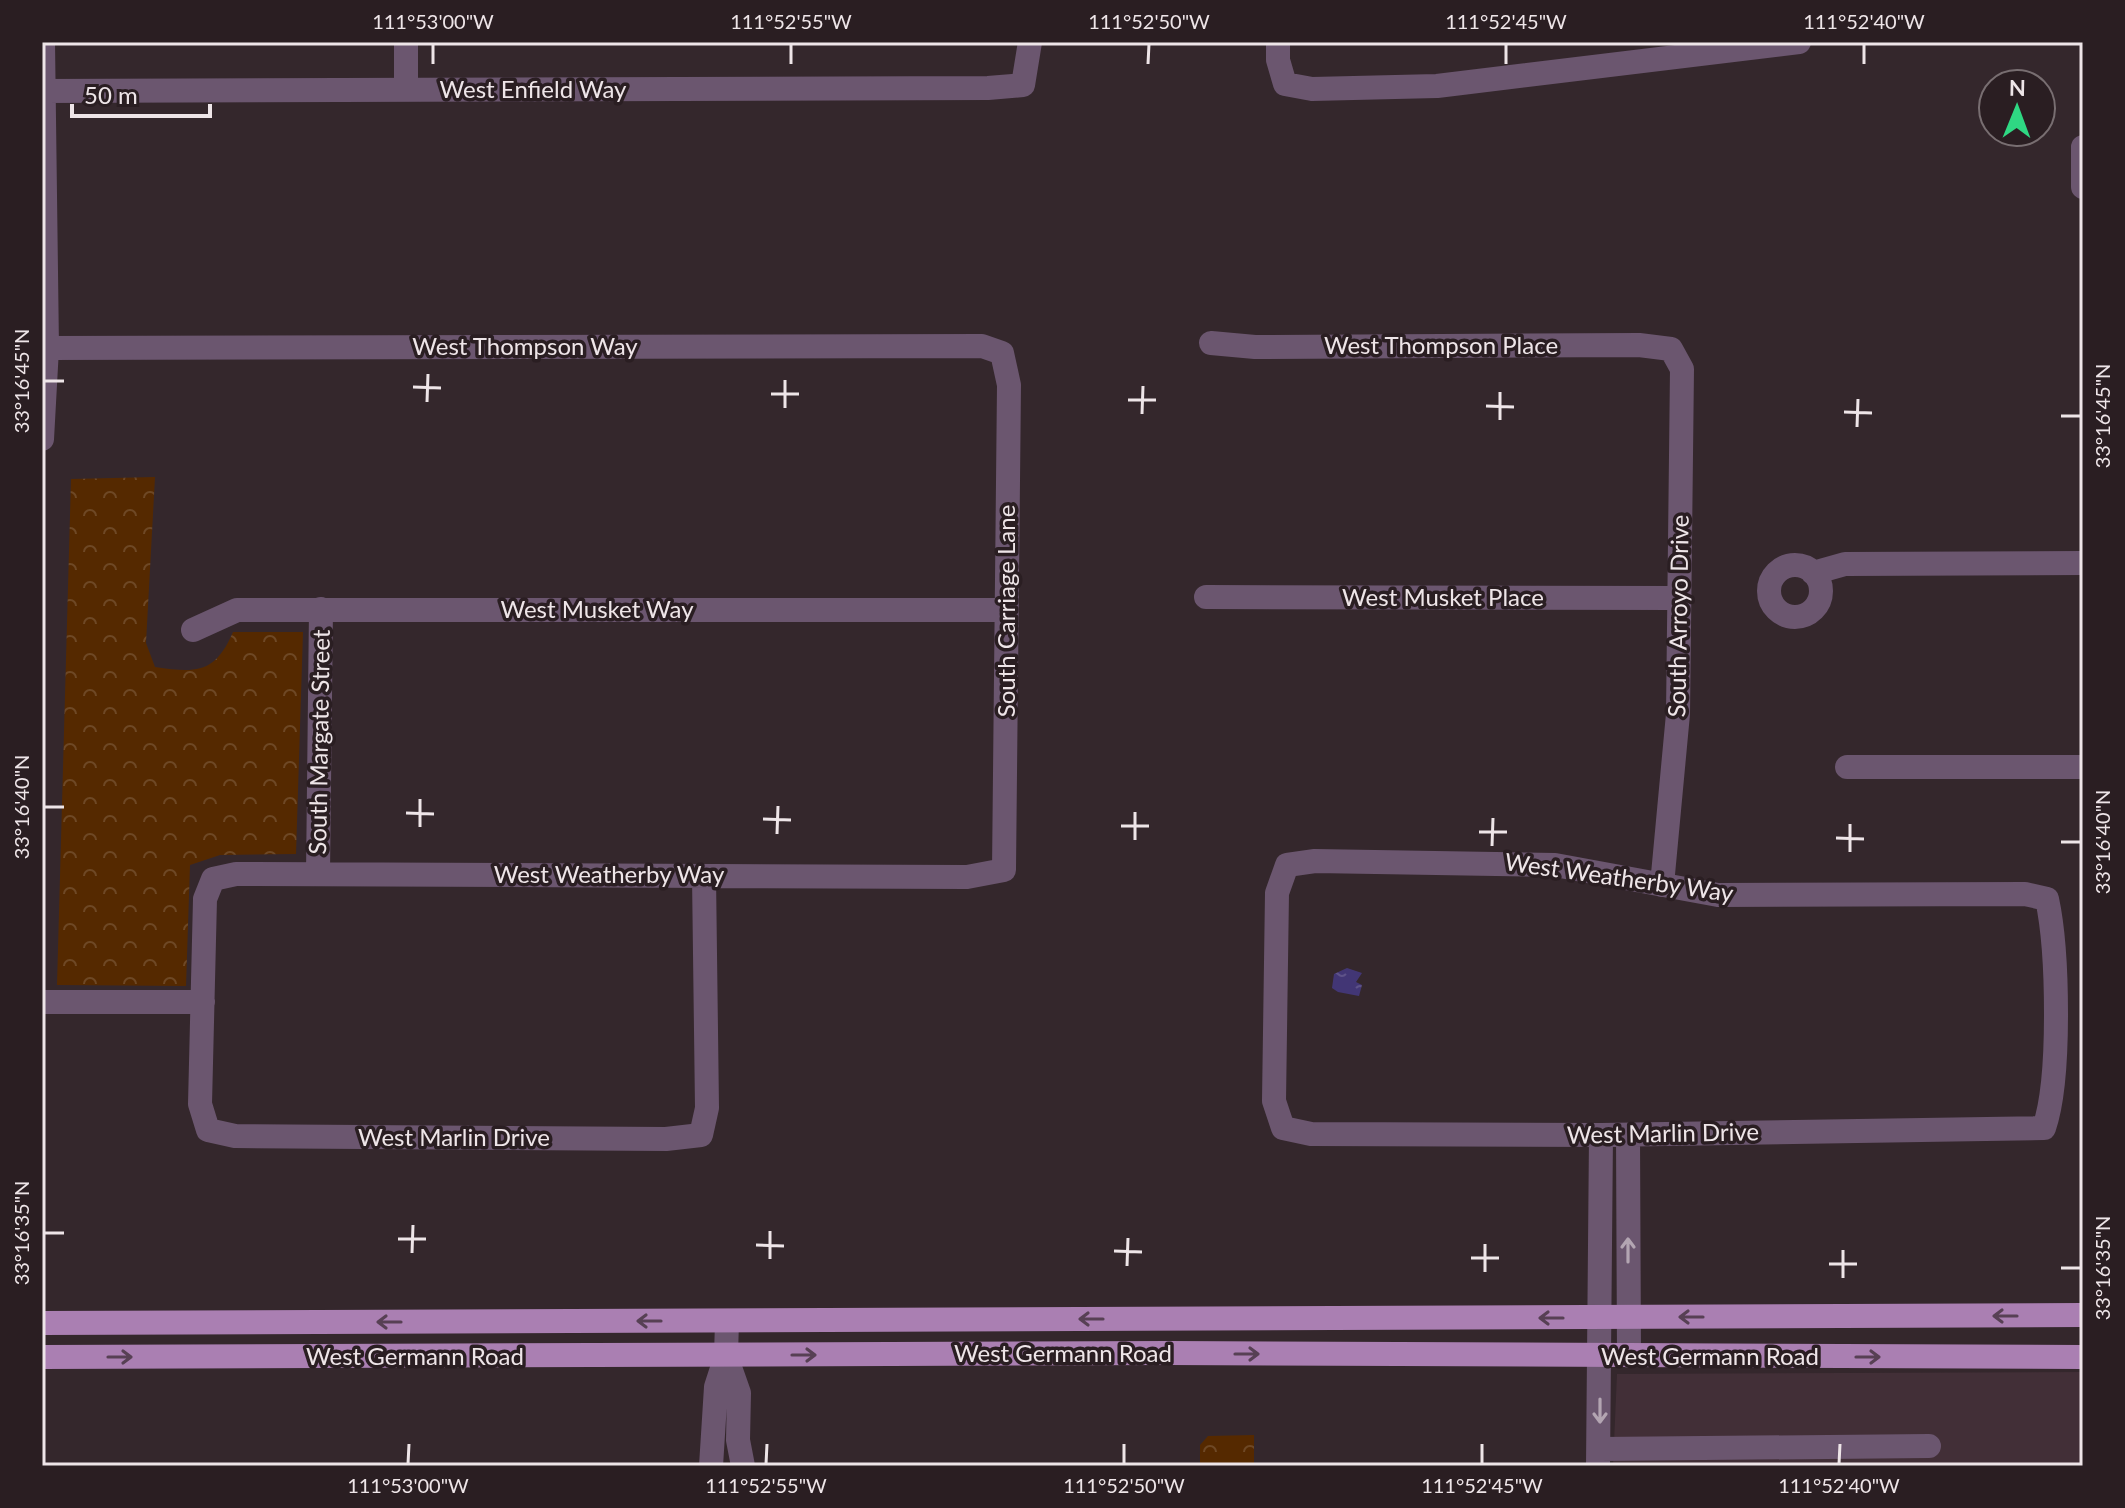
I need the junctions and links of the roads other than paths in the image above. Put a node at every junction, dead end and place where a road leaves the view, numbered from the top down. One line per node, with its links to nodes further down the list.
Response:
1 (43, 42): 7 (street)
2 (406, 42): 6 (street)
3 (1030, 42): 6 (street, West Enfield Way)
4 (1278, 42): 5 (street)
5 (1799, 42)
6 (406, 90): 7 (street, West Enfield Way)
7 (42, 91): 11 (street)
8 (2083, 147): 9 (street)
9 (2083, 187)
10 (1211, 343): 12 (street, West Thompson Place)
11 (47, 348): 13 (street, West Thompson Way); 14 (street)
12 (1671, 349): 18 (street, South Arroyo Drive)
13 (1002, 353): 20 (street, South Carriage Lane)
14 (42, 439)
15 (2083, 563): 16 (street)
16 (1813, 573)
17 (1206, 597): 18 (street, West Musket Place)
18 (1680, 598): 27 (street, South Arroyo Drive)
19 (321, 609): 20 (street, West Musket Way); 21 (street, West Musket Way); 25 (street, South Margate Street)
20 (1006, 610): 24 (street, South Carriage Lane)
21 (193, 630)
22 (1847, 767): 23 (street)
23 (2083, 767)
24 (1004, 870): 26 (street, West Weatherby Way)
25 (318, 874): 26 (street, West Weatherby Way); 29 (street, West Weatherby Way)
26 (704, 876): 29 (street, West Marlin Drive)
27 (1662, 885): 30 (street, West Weatherby Way); 31 (street, West Weatherby Way)
28 (42, 1002): 29 (street)
29 (203, 1002)
30 (1283, 1128): 32 (street, West Marlin Drive)
31 (2044, 1128): 33 (street, West Marlin Drive)
32 (1601, 1135): 33 (street, West Marlin Drive); 35 (street)
33 (1628, 1135): 36 (street, one-way to 33)
34 (2083, 1315): 36 (main road, West Germann Road, one-way to 36)
35 (1599, 1317): 36 (main road, West Germann Road); 37 (main road, West Germann Road, one-way to 37); 42 (street)
36 (1629, 1317): 40 (street)
37 (727, 1321): 38 (main road, West Germann Road, one-way to 38); 39 (street)
38 (42, 1323)
39 (726, 1356): 41 (main road, West Germann Road, one-way to 39); 42 (main road, West Germann Road, one-way to 42); 44 (street)
40 (1629, 1356): 42 (main road, West Germann Road); 43 (main road, West Germann Road, one-way to 43)
41 (42, 1357)
42 (1598, 1357): 47 (street, one-way to 47)
43 (2083, 1357)
44 (727, 1440): 48 (street); 49 (street)
45 (1929, 1446): 46 (street)
46 (1884, 1456): 47 (street)
47 (1599, 1457)
48 (711, 1466)
49 (743, 1466)

